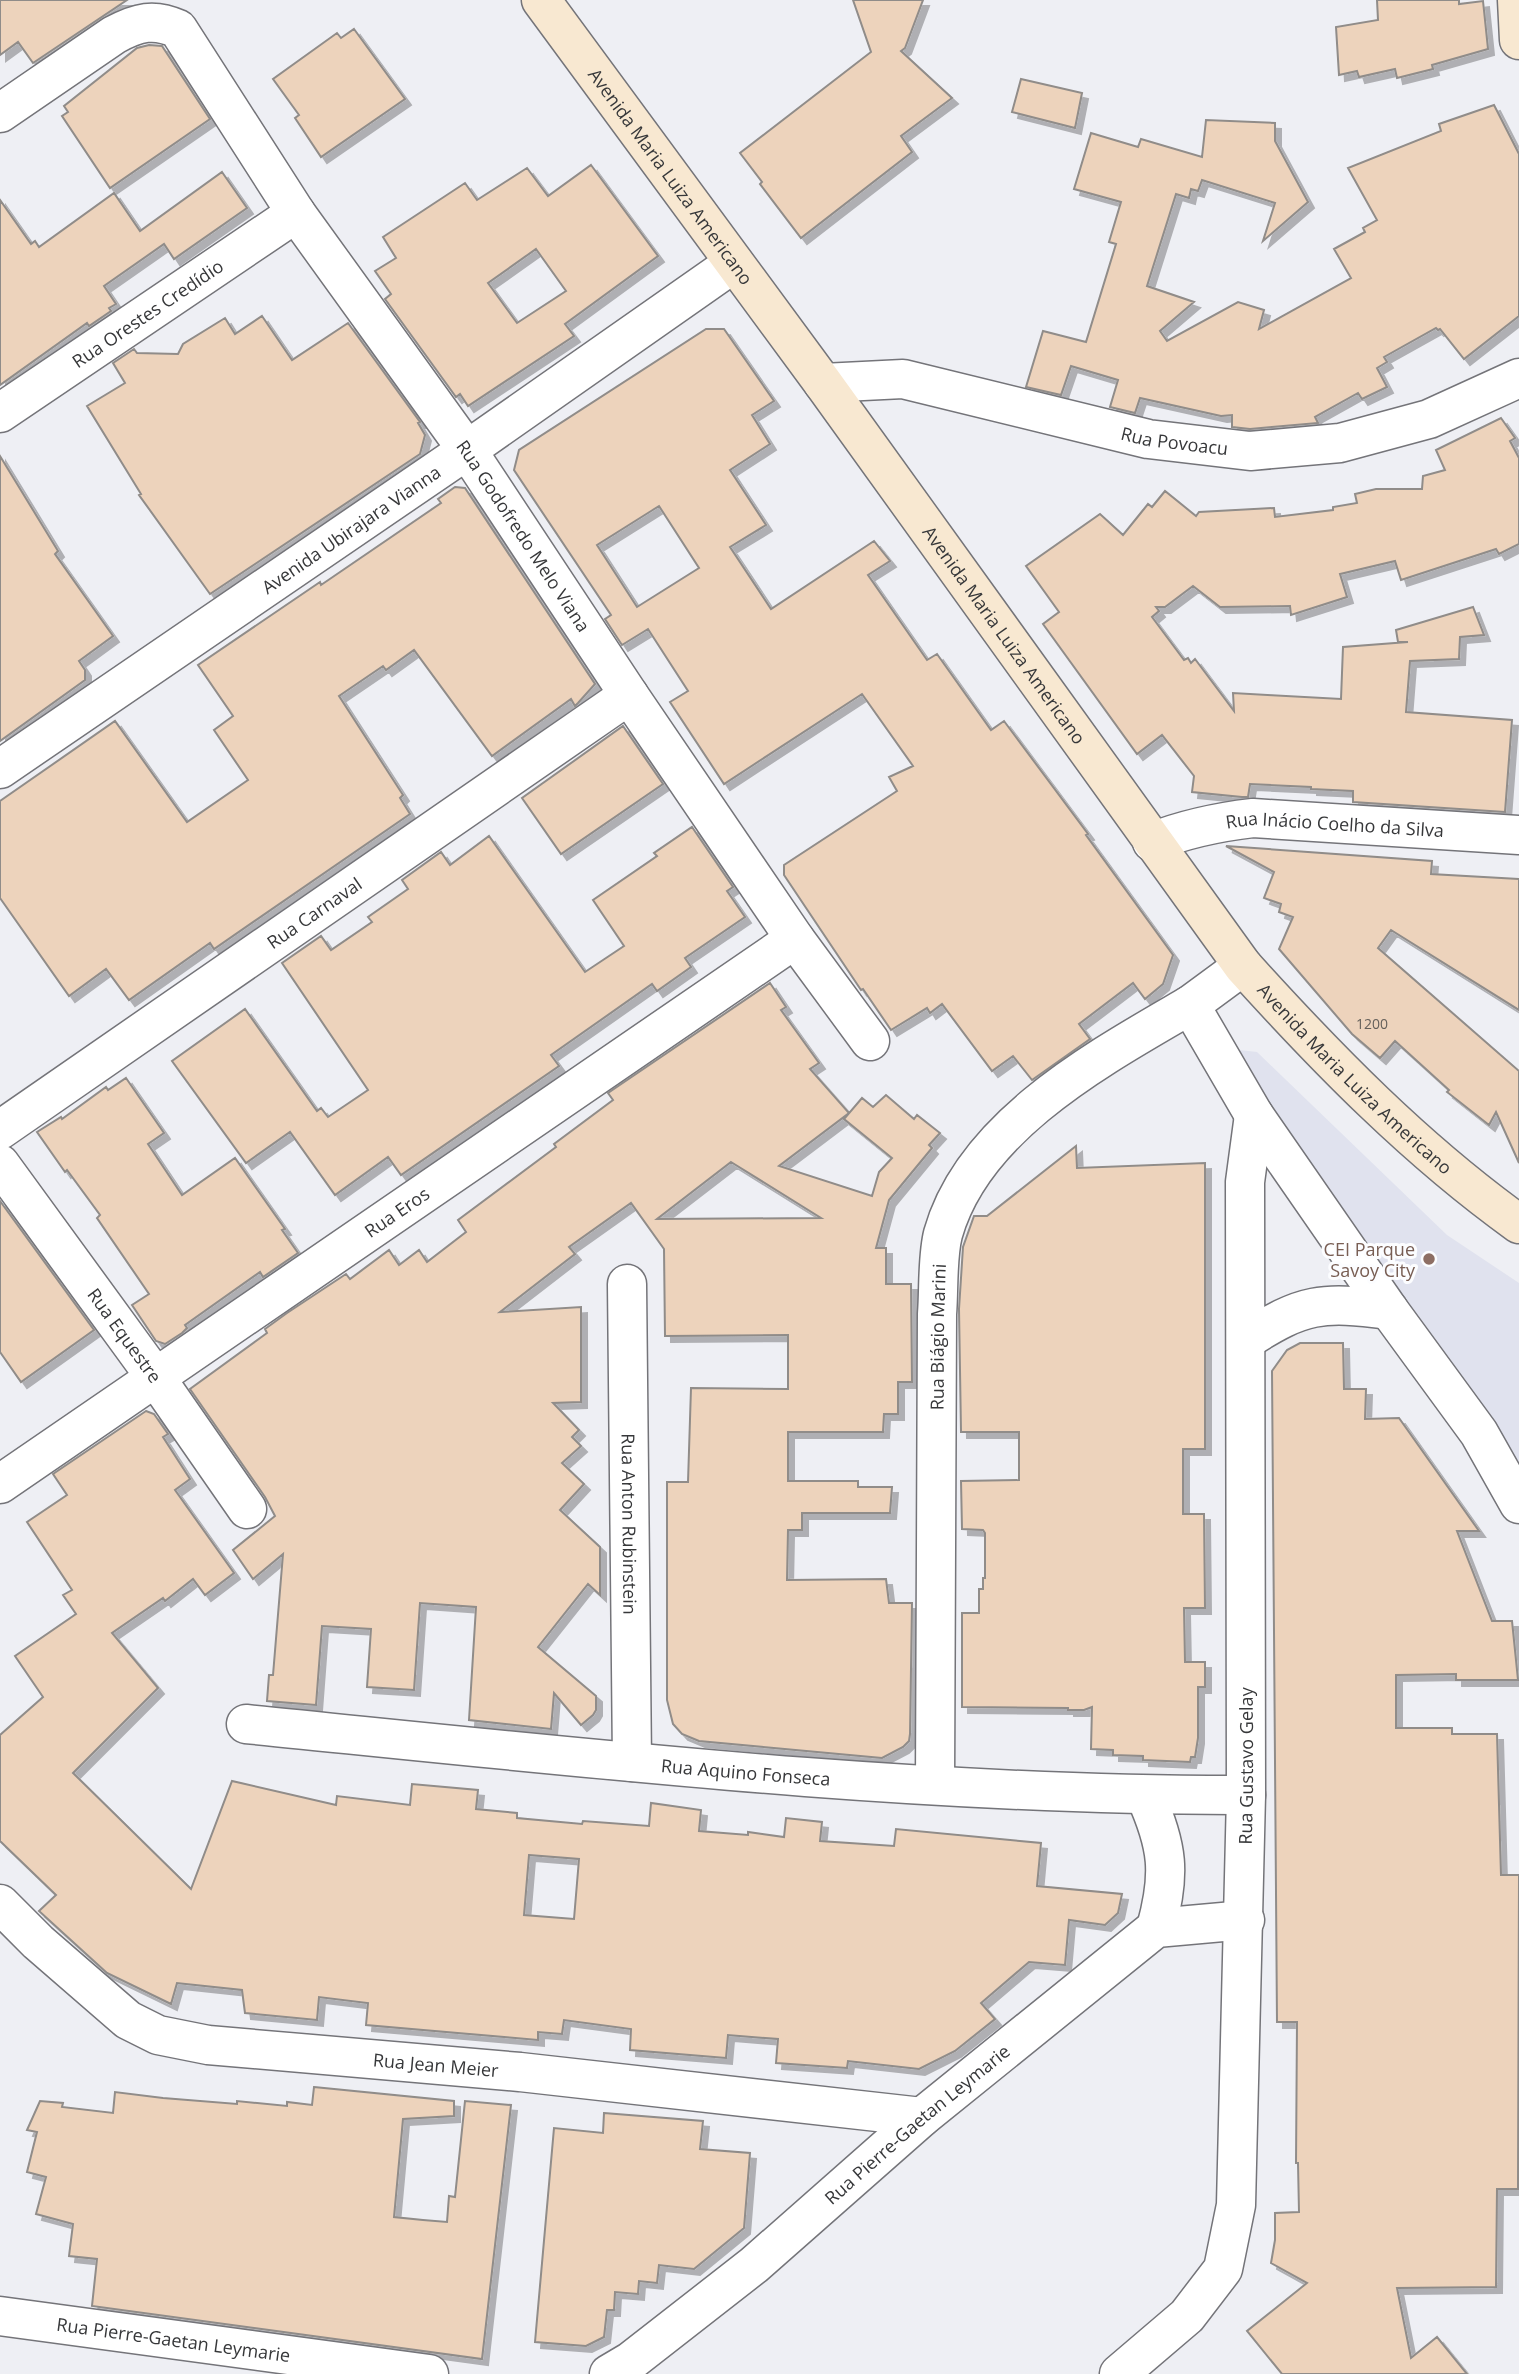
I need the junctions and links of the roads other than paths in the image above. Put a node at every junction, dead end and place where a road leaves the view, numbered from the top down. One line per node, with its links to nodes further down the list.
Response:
1 (541, 0): 6 (main road, Avenida Maria Luiza Americano)
2 (1517, 0): 3 (main road)
3 (1519, 40)
4 (0, 113): 5 (street, Rua Godofredo Melo Viana)
5 (296, 213): 9 (street, Rua Orestes Credídio); 10 (street, Rua Godofredo Melo Viana)
6 (734, 263): 8 (main road, Avenida Maria Luiza Americano); 10 (street, Avenida Ubirajara Vianna)
7 (1519, 378): 8 (street, Rua Povoacu)
8 (823, 383): 14 (main road, Avenida Maria Luiza Americano)
9 (0, 414)
10 (467, 450): 11 (street, Rua Godofredo Melo Viana); 12 (street, Avenida Ubirajara Vianna)
11 (629, 695): 15 (street, Rua Godofredo Melo Viana); 20 (street, Rua Carnaval)
12 (0, 769)
13 (1519, 835): 14 (street, Rua Inácio Coelho da Silva)
14 (1152, 842): 16 (main road, Avenida Maria Luiza Americano)
15 (795, 939): 18 (street, Rua Godofredo Melo Viana); 26 (street, Rua Eros)
16 (1244, 966): 17 (street, Rua Biágio Marini); 22 (main road, Avenida Maria Luiza Americano)
17 (1189, 1005): 19 (street); 32 (street, Rua Biágio Marini)
18 (870, 1041)
19 (1254, 1115): 24 (street); 25 (street, Rua Gustavo Gelay)
20 (0, 1130)
21 (0, 1164): 26 (street, Rua Equestre)
22 (1519, 1224)
23 (627, 1284): 31 (street, Rua Anton Rubinstein)
24 (1389, 1310): 25 (street); 28 (street)
25 (1246, 1340): 34 (street, Rua Gustavo Gelay)
26 (156, 1378): 27 (street, Rua Eros); 29 (street, Rua Equestre)
27 (0, 1485)
28 (1519, 1504)
29 (247, 1509)
30 (246, 1724): 31 (street, Rua Aquino Fonseca)
31 (632, 1762): 32 (street, Rua Aquino Fonseca)
32 (935, 1785): 33 (street, Rua Aquino Fonseca)
33 (1145, 1795): 34 (street, Rua Aquino Fonseca); 37 (street)
34 (1246, 1795): 36 (street, Rua Gustavo Gelay)
35 (0, 1904): 38 (street, Rua Jean Meier)
36 (1245, 1920): 37 (street); 42 (street, Rua Gustavo Gelay)
37 (1156, 1928): 38 (street, Rua Pierre-Gaetan Leymarie)
38 (922, 2117): 41 (street, Rua Pierre-Gaetan Leymarie)
39 (0, 2316): 40 (street, Rua Pierre-Gaetan Leymarie)
40 (429, 2374)
41 (609, 2374)
42 (1119, 2374)

